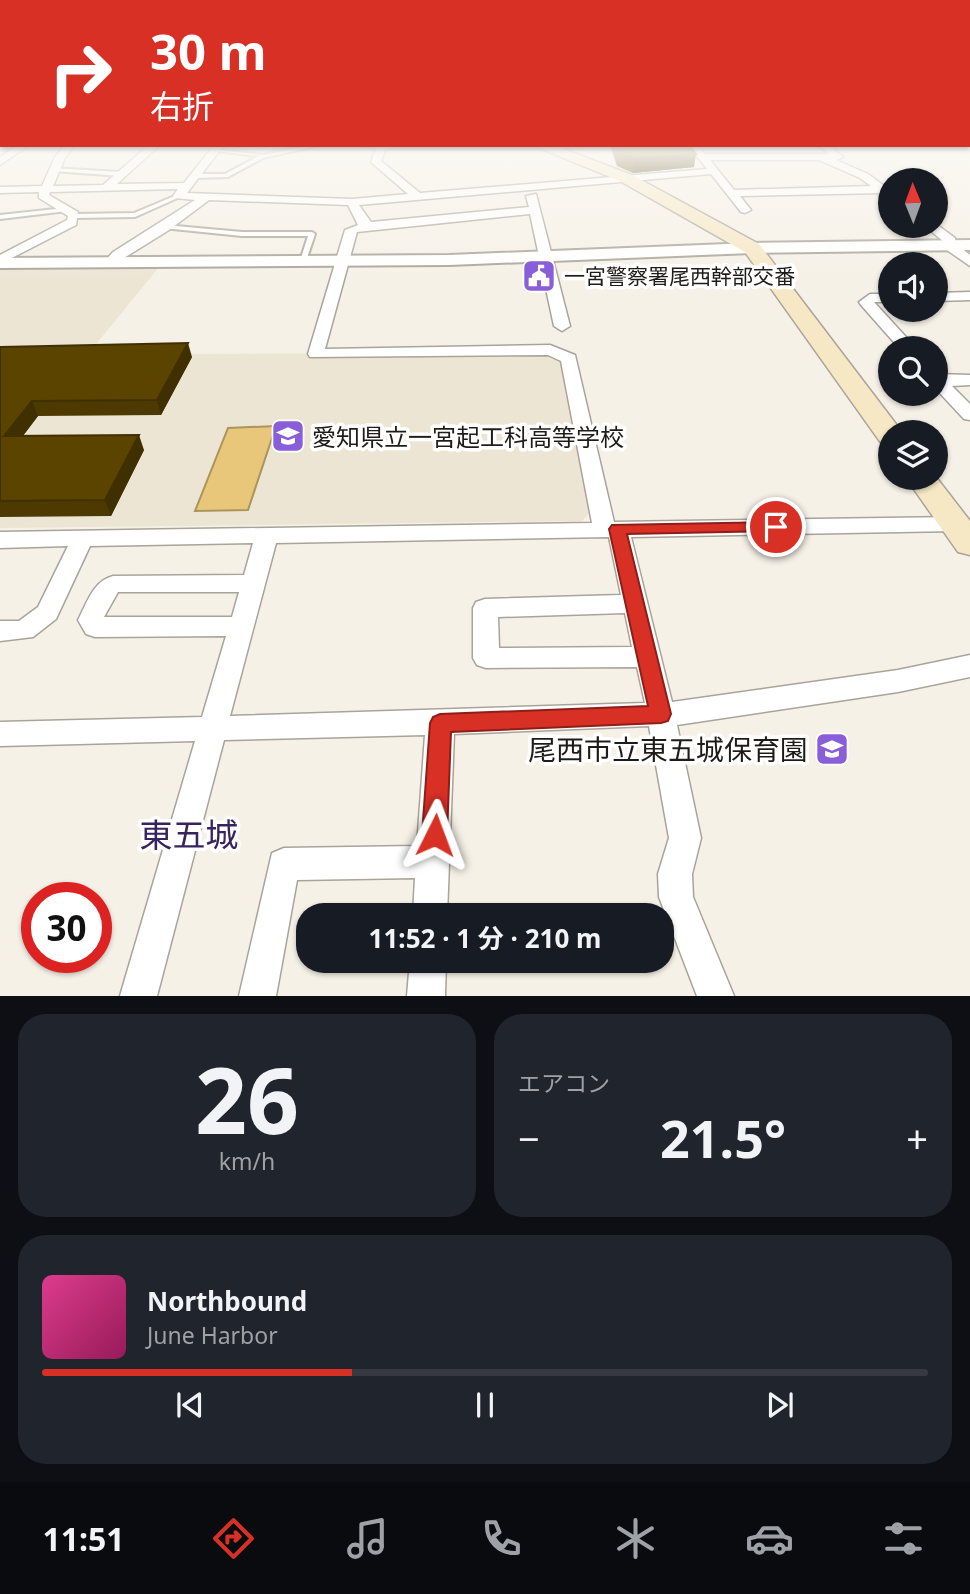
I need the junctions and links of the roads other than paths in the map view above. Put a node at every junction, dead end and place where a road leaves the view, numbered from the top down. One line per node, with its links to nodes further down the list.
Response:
1 (62, 188): 9 (street)
2 (135, 188): 11 (street)
3 (185, 188): 11 (street)
4 (407, 188): 15 (street)
5 (514, 188): 15 (street)
6 (531, 188): 17 (street)
7 (646, 188): 26 (main road)
8 (726, 188): 13 (street)
9 (46, 189): 10 (street); 19 (street)
10 (0, 190)
11 (183, 191): 14 (street); 19 (lane)
12 (878, 192): 13 (street)
13 (731, 193): 18 (street)
14 (208, 196): 16 (street); 22 (street)
15 (417, 197): 16 (street)
16 (352, 202): 21 (street)
17 (535, 210): 21 (street); 27 (street)
18 (745, 210)
19 (70, 213): 20 (lane); 30 (street)
20 (0, 217)
21 (370, 226): 28 (street)
22 (166, 227): 29 (lane); 31 (street)
23 (946, 238): 24 (street)
24 (949, 245): 25 (street); 26 (street); 32 (street)
25 (970, 245)
26 (752, 248): 27 (street); 44 (main road)
27 (546, 256): 28 (street); 38 (street)
28 (343, 260): 29 (street); 46 (street)
29 (303, 261): 31 (street)
30 (0, 262): 31 (street)
31 (111, 262)
32 (970, 262)
33 (970, 296): 34 (street)
34 (948, 297)
35 (878, 298): 36 (street)
36 (878, 315)
37 (884, 322): 39 (street)
38 (562, 326)
39 (897, 336)
40 (948, 380): 41 (street)
41 (970, 380)
42 (948, 392): 43 (street)
43 (970, 415)
44 (878, 420)
45 (930, 490): 47 (main road)
46 (611, 529): 47 (street); 48 (street); 52 (street)
47 (962, 534)
48 (267, 535): 49 (street); 51 (street)
49 (83, 538): 50 (street); 54 (street)
50 (0, 540)
51 (253, 583): 53 (street); 53 (street)
52 (635, 604): 55 (street); 55 (street)
53 (242, 626): 59 (street)
54 (0, 631)
55 (648, 657): 57 (street)
56 (970, 666): 57 (street)
57 (661, 714): 58 (street); 67 (street)
58 (440, 723): 59 (street); 61 (street)
59 (213, 729): 60 (street); 64 (street)
60 (0, 734)
61 (433, 862): 62 (street); 65 (street)
62 (431, 903)
63 (427, 973): 66 (street)
64 (138, 996)
65 (257, 996)
66 (426, 996)
67 (716, 996)

